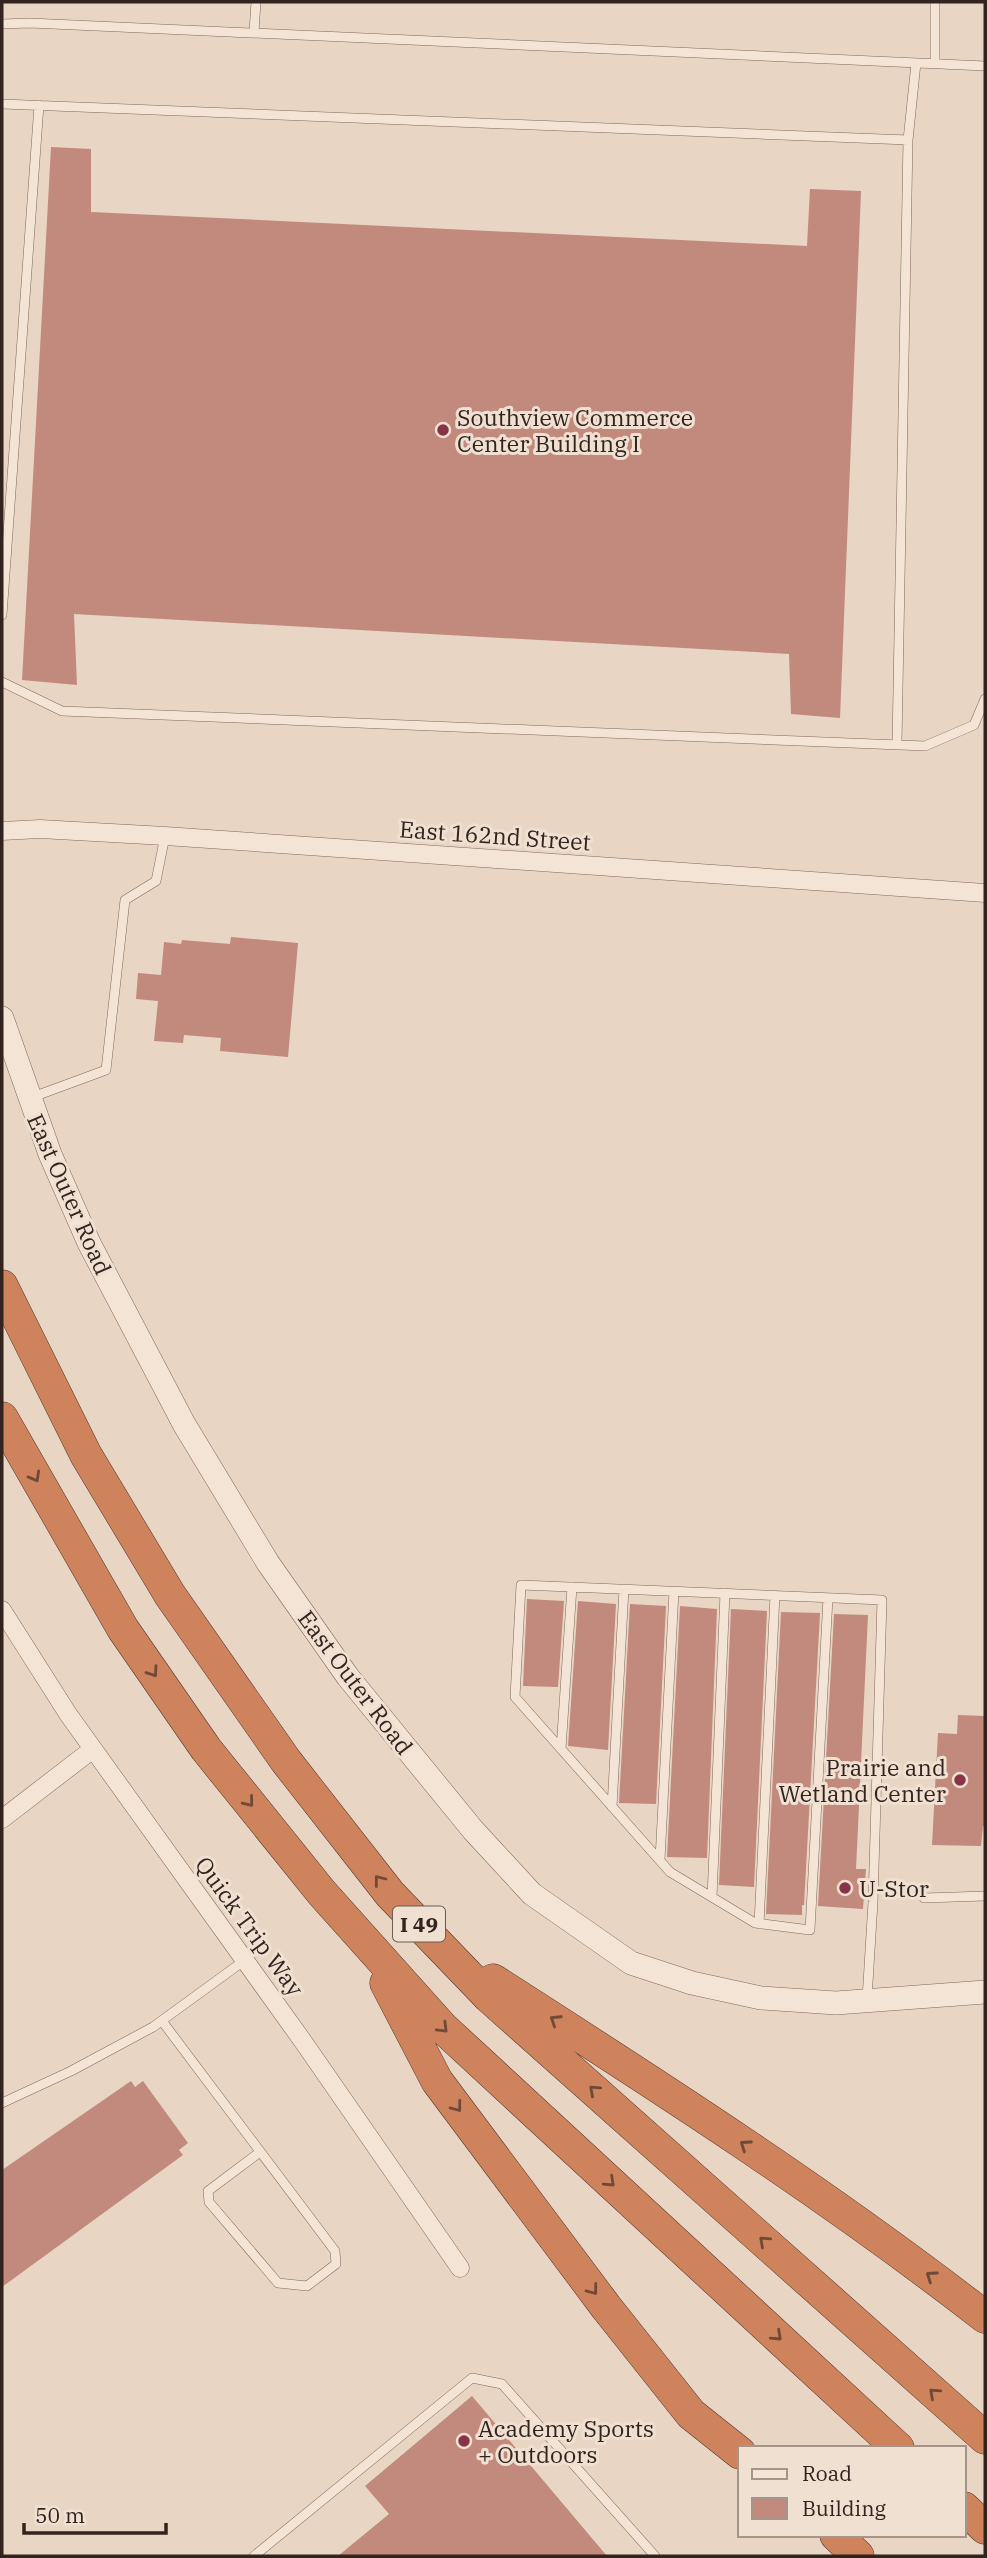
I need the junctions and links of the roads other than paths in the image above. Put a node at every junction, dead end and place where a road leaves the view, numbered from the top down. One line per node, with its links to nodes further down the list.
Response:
1 (256, 2): 4 (lane)
2 (935, 2): 6 (lane)
3 (2, 24): 4 (lane)
4 (254, 32): 5 (lane)
5 (916, 62): 6 (lane); 10 (lane)
6 (935, 64): 7 (lane)
7 (985, 66)
8 (2, 104): 9 (lane)
9 (39, 105): 10 (lane); 11 (lane)
10 (908, 141): 14 (lane)
11 (2, 615)
12 (2, 682): 14 (lane)
13 (985, 699): 14 (lane)
14 (897, 744)
15 (2, 831): 16 (street, East 162nd Street)
16 (165, 836): 17 (street, East 162nd Street); 19 (lane)
17 (985, 893)
18 (2, 1018): 19 (street, East Outer Road)
19 (28, 1098): 42 (street, East Outer Road)
20 (2, 1286): 39 (highway, I 49, one-way to 20)
21 (2, 1418): 38 (highway, I 49, one-way to 38)
22 (572, 1587): 23 (lane); 30 (lane); 30 (lane)
23 (624, 1589): 24 (lane); 31 (lane)
24 (674, 1591): 25 (lane); 33 (lane)
25 (725, 1593): 26 (lane); 35 (lane)
26 (775, 1595): 27 (lane); 37 (lane)
27 (828, 1598): 37 (lane); 42 (lane)
28 (2, 1610): 29 (street, Quick Trip Way)
29 (93, 1749): 32 (street); 40 (street, Quick Trip Way)
30 (561, 1749): 31 (lane)
31 (612, 1807): 33 (lane)
32 (2, 1819)
33 (660, 1860): 35 (lane)
34 (985, 1896): 36 (lane)
35 (712, 1897): 37 (lane)
36 (924, 1898)
37 (759, 1924)
38 (364, 1941): 49 (highway, I 49, one-way to 49); 50 (highway, one-way to 50)
39 (439, 1945): 47 (highway, one-way to 39); 48 (highway, I 49, one-way to 39)
40 (245, 1961): 43 (lane); 46 (street, Quick Trip Way)
41 (985, 1992): 42 (street, East Outer Road)
42 (867, 2000)
43 (162, 2021): 44 (lane); 45 (lane)
44 (2, 2103)
45 (260, 2152): 45 (lane)
46 (460, 2268)
47 (985, 2317)
48 (985, 2438)
49 (896, 2446)
50 (738, 2451)
51 (966, 2510): 52 (highway)
52 (985, 2528)
53 (837, 2537): 56 (highway)
54 (254, 2556): 55 (lane)
55 (655, 2556)
56 (858, 2556)

